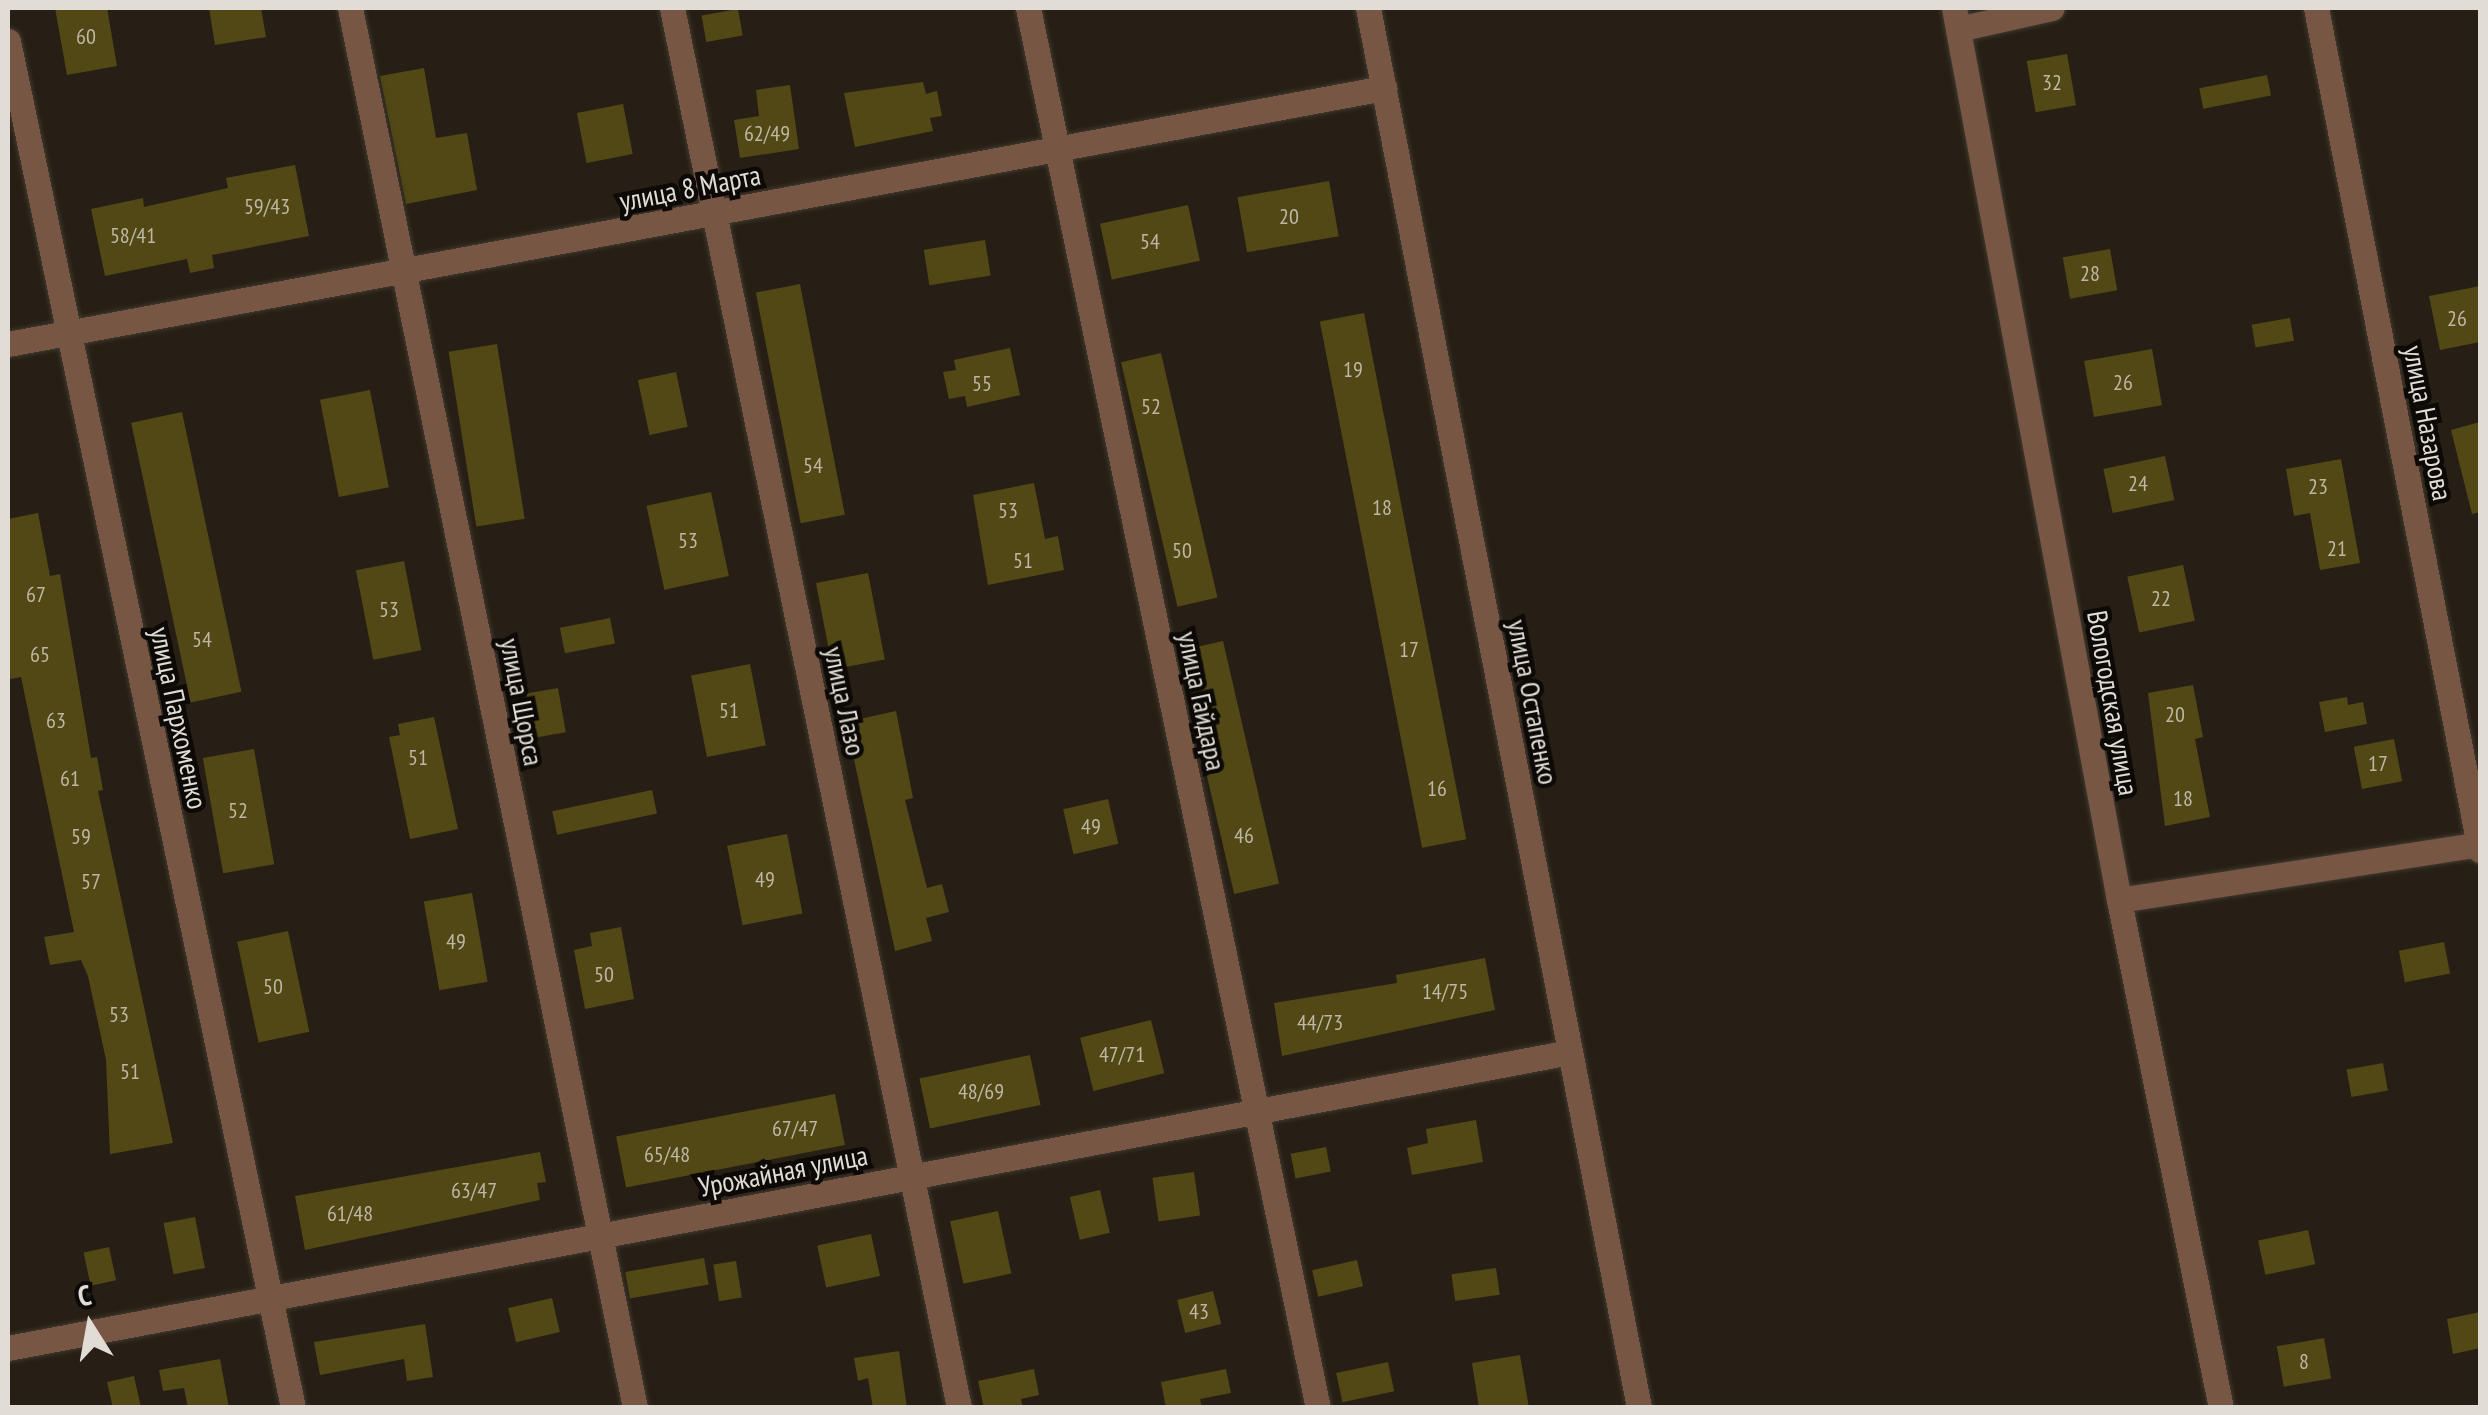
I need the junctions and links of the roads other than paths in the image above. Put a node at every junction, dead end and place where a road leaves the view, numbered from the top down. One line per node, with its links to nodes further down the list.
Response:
1 (350, 8): 12 (street, улица Щорса)
2 (672, 8): 11 (street, улица Лазо)
3 (1028, 8): 10 (street, улица Гайдара)
4 (1368, 8): 9 (street, улица Остапенко)
5 (2052, 8): 7 (street)
6 (2316, 8): 15 (street, улица Назарова)
7 (1956, 18): 16 (street, Вологодская улица)
8 (8, 41): 13 (street, улица Пархоменко)
9 (1384, 88): 10 (street, улица 8 Марта); 17 (street, улица Остапенко)
10 (1058, 150): 11 (street, улица 8 Марта); 18 (street, улица Гайдара)
11 (714, 214): 12 (street, улица 8 Марта); 19 (street, улица Лазо)
12 (404, 272): 13 (street, улица 8 Марта); 20 (street, улица Щорса)
13 (69, 335): 14 (street, улица 8 Марта); 21 (street, улица Пархоменко)
14 (8, 344)
15 (2480, 846): 16 (street)
16 (2119, 900): 28 (street, Вологодская улица)
17 (1570, 1052): 18 (street, Урожайная улица); 27 (street, улица Остапенко)
18 (1256, 1112): 19 (street, Урожайная улица); 26 (street, улица Гайдара)
19 (912, 1177): 20 (street, Урожайная улица); 25 (street, улица Лазо)
20 (600, 1236): 21 (street, Урожайная улица); 24 (street, улица Щорса)
21 (270, 1298): 22 (street, Урожайная улица); 23 (street, улица Пархоменко)
22 (8, 1348)
23 (292, 1408)
24 (635, 1408)
25 (959, 1408)
26 (1318, 1408)
27 (1639, 1408)
28 (2221, 1408)

